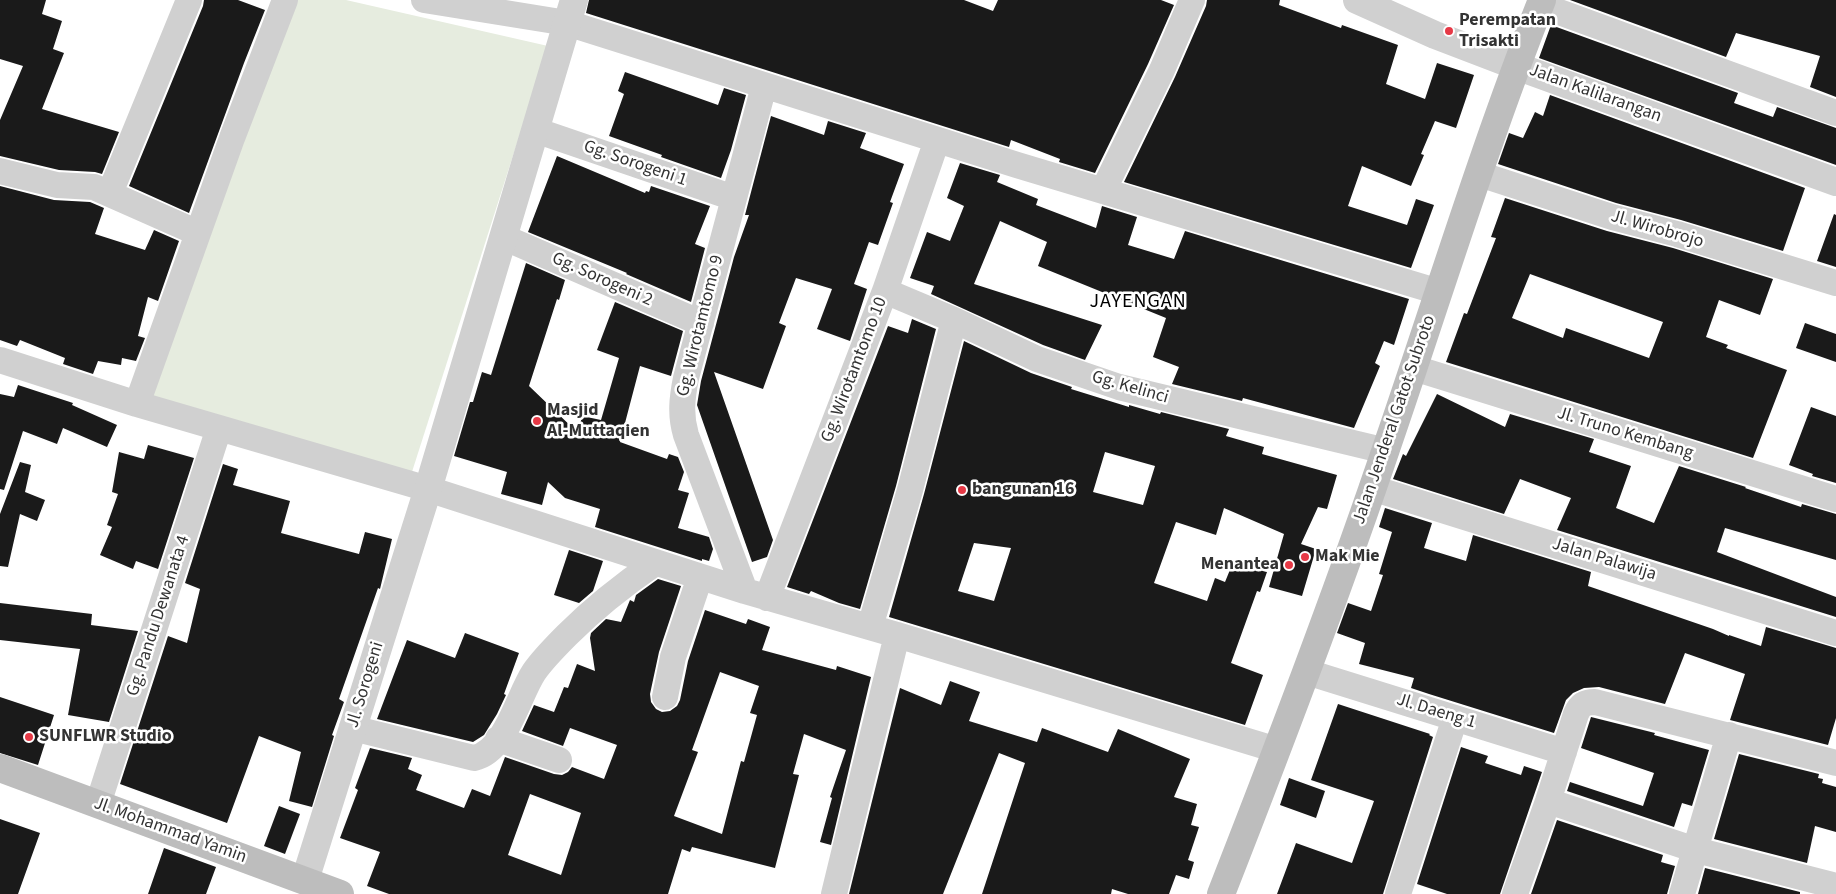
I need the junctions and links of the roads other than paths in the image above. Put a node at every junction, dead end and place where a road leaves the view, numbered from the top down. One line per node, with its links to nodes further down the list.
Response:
1 (189, 0): 17 (street)
2 (285, 0): 19 (street)
3 (424, 0): 7 (street)
4 (1192, 0): 16 (street)
5 (1357, 0): 8 (street, Jalan Kalilarangan)
6 (1541, 3): 8 (main road, Jalan Jenderal Gatot Subroto); 10 (street)
7 (570, 12): 9 (street); 11 (street, Jl. Sorogeni)
8 (1516, 66): 14 (main road, Jalan Jenderal Gatot Subroto); 15 (street, Jalan Kalilarangan)
9 (764, 86): 12 (street); 18 (street, Gg. Wirotamtomo 9)
10 (1836, 113)
11 (535, 130): 18 (street, Gg. Sorogeni 1); 20 (street, Jl. Sorogeni)
12 (937, 140): 16 (street); 22 (street, Gg. Wirotamtomo 10)
13 (0, 171): 17 (street)
14 (1480, 174): 21 (street, Jl. Wirobrojo); 23 (main road, Jalan Jenderal Gatot Subroto)
15 (1836, 182)
16 (1103, 191): 23 (street)
17 (110, 193): 19 (street)
18 (734, 198): 25 (street, Gg. Wirotamtomo 9)
19 (198, 233): 28 (street)
20 (503, 237): 25 (street, Gg. Sorogeni 2); 32 (street, Jl. Sorogeni)
21 (1836, 283)
22 (885, 292): 24 (street, Gg. Kelinci); 36 (street, Gg. Wirotamtomo 10)
23 (1439, 292): 27 (main road, Jalan Jenderal Gatot Subroto)
24 (954, 320): 30 (street, Gg. Kelinci); 37 (street)
25 (701, 323): 36 (street, Gg. Wirotamtomo 9)
26 (0, 360): 28 (street)
27 (1414, 368): 30 (main road, Jalan Jenderal Gatot Subroto); 33 (street, Jl. Truno Kembang)
28 (137, 404): 29 (street)
29 (219, 428): 32 (street); 52 (street, Gg. Pandu Dewanata 4)
30 (1386, 450): 31 (main road, Jalan Jenderal Gatot Subroto)
31 (1372, 488): 38 (street, Jalan Palawija); 40 (main road, Jalan Jenderal Gatot Subroto)
32 (428, 489): 34 (street); 43 (street, Jl. Sorogeni)
33 (1836, 499)
34 (655, 563): 35 (street); 45 (street)
35 (700, 577): 36 (street); 41 (street)
36 (756, 594): 37 (street)
37 (870, 627): 39 (street)
38 (1836, 633)
39 (897, 635): 46 (street); 57 (street)
40 (1307, 672): 42 (street, Jl. Daeng 1); 46 (main road, Jalan Jenderal Gatot Subroto)
41 (665, 697)
42 (1455, 718): 47 (street, Jl. Daeng 1); 59 (street)
43 (352, 728): 45 (street); 54 (street, Jl. Sorogeni)
44 (1729, 735): 47 (street); 49 (street); 53 (street)
45 (498, 739): 48 (street)
46 (1277, 750): 58 (main road, Jalan Jenderal Gatot Subroto)
47 (1564, 752): 51 (street)
48 (559, 760)
49 (1836, 763)
50 (0, 768): 52 (main road, Jl. Mohammad Yamin)
51 (1548, 801): 53 (street); 60 (street)
52 (98, 804): 54 (main road, Jl. Mohammad Yamin)
53 (1696, 850): 55 (street); 61 (street)
54 (305, 880): 56 (main road, Jl. Mohammad Yamin)
55 (1836, 886)
56 (335, 893)
57 (834, 894)
58 (1222, 894)
59 (1398, 894)
60 (1515, 894)
61 (1682, 894)

